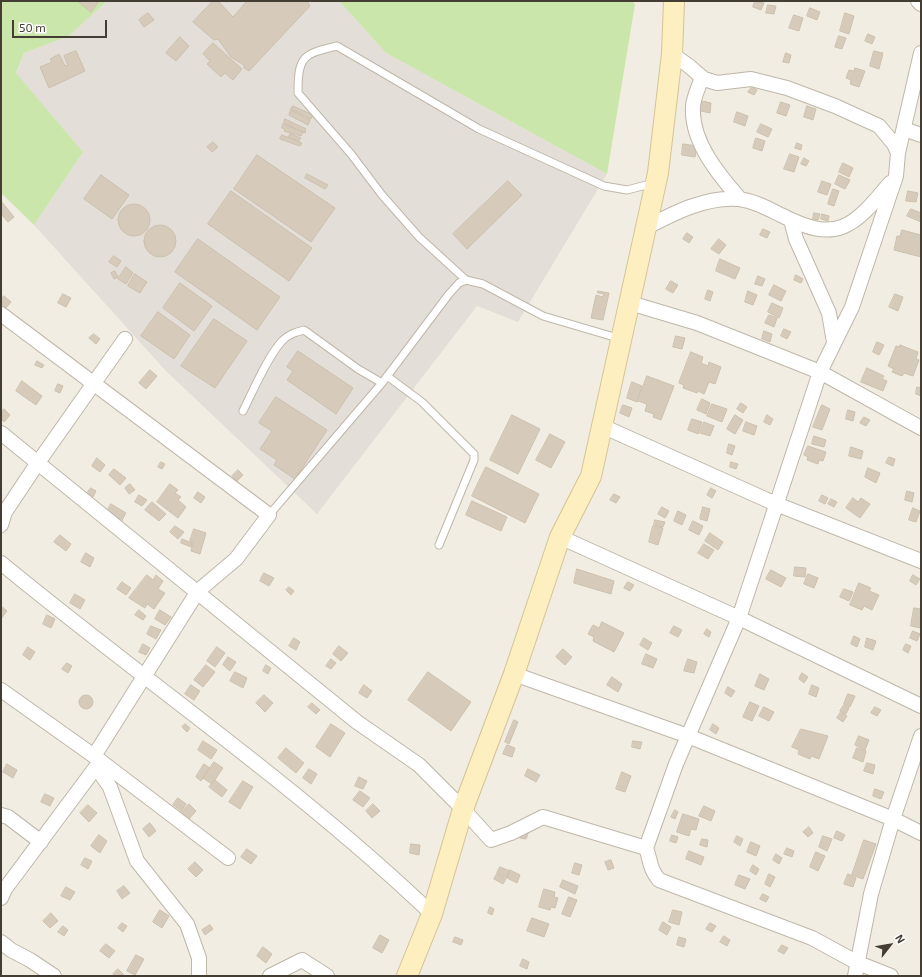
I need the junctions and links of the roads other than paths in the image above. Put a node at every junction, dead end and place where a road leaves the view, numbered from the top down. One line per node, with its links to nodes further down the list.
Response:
1 (674, 1): 5 (street)
2 (918, 1): 3 (street)
3 (921, 4)
4 (921, 53): 7 (street)
5 (672, 54): 6 (street); 11 (street)
6 (702, 77): 9 (street); 12 (street)
7 (904, 129): 8 (street); 9 (street)
8 (921, 135)
9 (898, 153): 10 (street)
10 (896, 176): 13 (street); 20 (street)
11 (656, 183): 14 (street); 15 (lane)
12 (740, 199): 13 (street); 14 (street)
13 (791, 220): 20 (street)
14 (647, 227): 16 (street)
15 (466, 280): 19 (lane); 22 (lane)
16 (630, 303): 19 (street); 21 (street)
17 (1, 314): 24 (street)
18 (125, 339): 24 (street)
19 (621, 339): 26 (street)
20 (834, 342): 21 (street)
21 (820, 372): 27 (street); 30 (street)
22 (387, 376): 23 (lane); 34 (lane)
23 (382, 383): 25 (lane); 31 (lane)
24 (93, 385): 29 (street); 31 (street)
25 (242, 411)
26 (602, 426): 30 (street); 33 (street)
27 (921, 428)
28 (1, 434): 29 (street)
29 (37, 464): 32 (street); 37 (street)
30 (776, 504): 35 (street); 38 (street)
31 (269, 515): 37 (street)
32 (1, 525)
33 (560, 537): 38 (street); 39 (street)
34 (438, 545)
35 (921, 561)
36 (1, 564): 40 (street)
37 (198, 591): 40 (street); 46 (street)
38 (739, 618): 42 (street); 43 (street)
39 (514, 674): 43 (street); 46 (street)
40 (143, 676): 45 (street); 54 (street)
41 (1, 690): 45 (street)
42 (921, 706)
43 (688, 736): 48 (street); 51 (street)
44 (921, 736): 48 (street)
45 (94, 756): 52 (street)
46 (463, 809): 51 (street); 54 (street)
47 (1, 815): 50 (street)
48 (893, 819): 49 (street); 56 (street)
49 (921, 833)
50 (41, 842): 53 (street); 58 (street)
51 (646, 848): 56 (street)
52 (228, 858)
53 (1, 898)
54 (432, 914): 61 (street)
55 (1, 942): 57 (street)
56 (857, 969): 62 (street)
57 (54, 976)
58 (199, 976)
59 (270, 976): 60 (street)
60 (327, 976)
61 (407, 976)
62 (891, 976)

